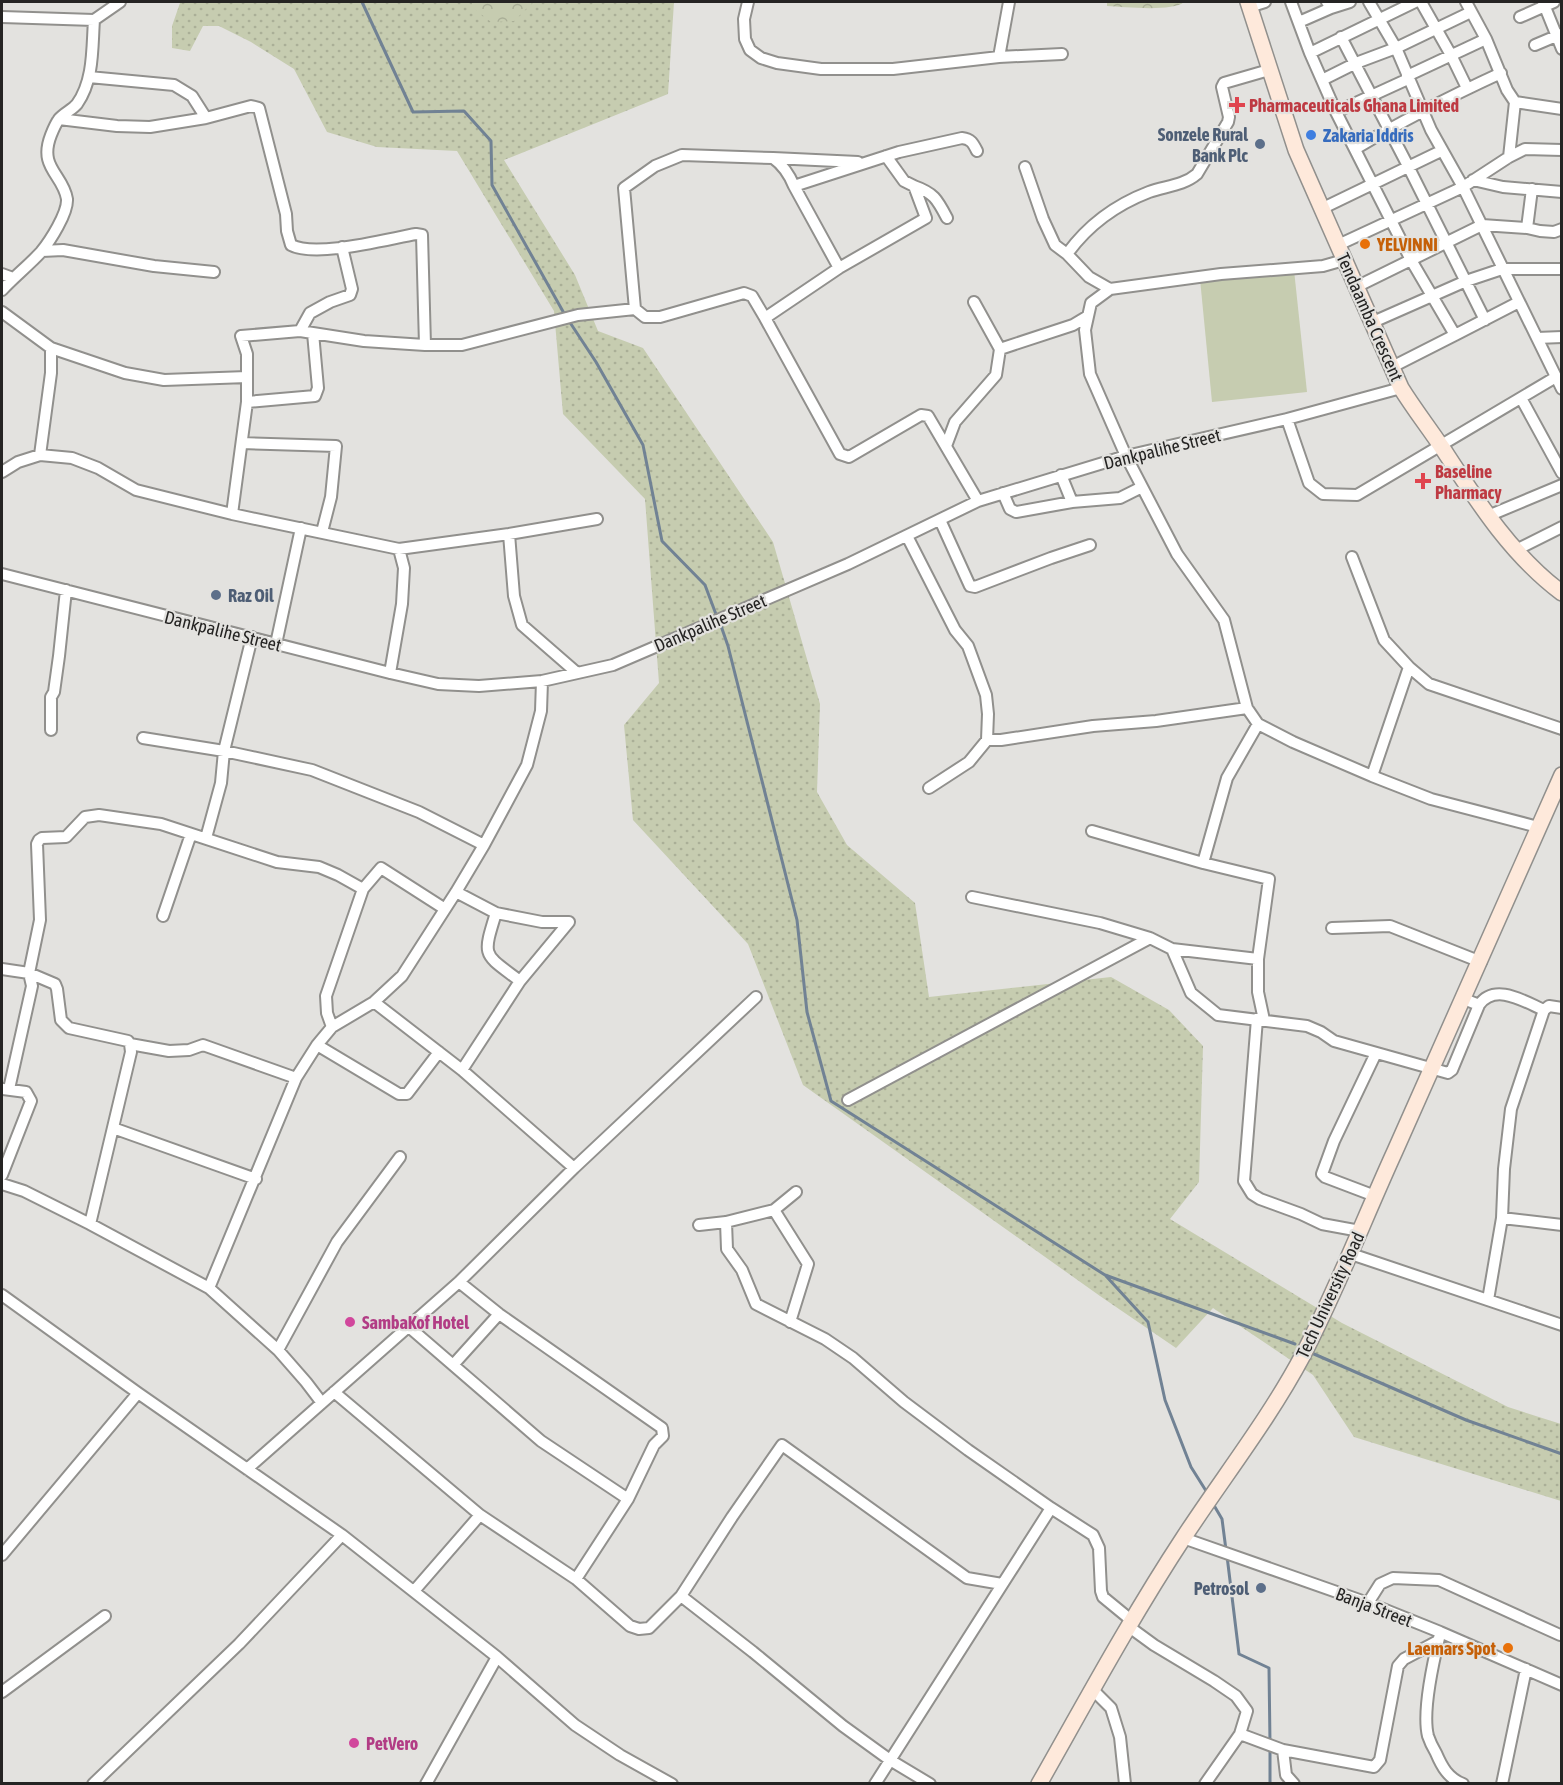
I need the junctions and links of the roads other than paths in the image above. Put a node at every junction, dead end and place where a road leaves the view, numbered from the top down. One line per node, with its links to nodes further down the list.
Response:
1 (120, 2): 16 (street)
2 (748, 2): 29 (street)
3 (1009, 2): 29 (street)
4 (1265, 2): 11 (street)
5 (1291, 2): 18 (street)
6 (1350, 2): 12 (street)
7 (1369, 2): 17 (street)
8 (1415, 2): 17 (street)
9 (1421, 2): 19 (street)
10 (1547, 3): 15 (street); 20 (street)
11 (1248, 4): 31 (street, Tendaamba Crescent)
12 (1329, 5): 18 (street)
13 (1469, 7): 19 (street); 22 (street)
14 (2, 17): 16 (street)
15 (1520, 17)
16 (94, 20): 33 (street)
17 (1379, 20): 21 (street); 24 (street)
18 (1299, 22): 26 (street)
19 (1436, 28): 24 (street); 28 (street)
20 (1559, 35): 23 (street); 25 (street)
21 (1341, 37): 26 (street); 30 (street)
22 (1486, 39): 28 (street); 32 (street)
23 (1535, 45)
24 (1396, 48): 30 (street); 34 (street)
25 (1562, 49)
26 (1310, 53): 35 (street)
27 (1062, 54): 29 (street)
28 (1451, 55): 34 (street); 36 (street)
29 (999, 57)
30 (1356, 63): 35 (street); 37 (street)
31 (1269, 70): 63 (street, Tendaamba Crescent); 73 (street)
32 (1501, 73): 36 (street); 38 (street)
33 (90, 77): 42 (street); 43 (street)
34 (1408, 77): 37 (street); 40 (street)
35 (1322, 80): 41 (street)
36 (1467, 88): 40 (street)
37 (1372, 95): 41 (street); 44 (street)
38 (1515, 102): 39 (street); 50 (street)
39 (1562, 109)
40 (1423, 111): 44 (street); 48 (street)
41 (1336, 112): 45 (street)
42 (206, 118): 43 (street); 71 (street)
43 (59, 119): 72 (street)
44 (1389, 129): 45 (street); 53 (street)
45 (1355, 149): 56 (street)
46 (1562, 150): 50 (street)
47 (977, 151): 49 (street)
48 (1441, 151): 53 (street); 59 (street)
49 (886, 156): 52 (street); 58 (street)
50 (1509, 157): 55 (street)
51 (773, 158): 52 (street); 57 (street); 89 (street)
52 (867, 162): 57 (street)
53 (1408, 166): 56 (street); 62 (street)
54 (1024, 167): 73 (street)
55 (1473, 180): 59 (street); 60 (street)
56 (1373, 184): 63 (street); 65 (street)
57 (794, 186): 76 (street)
58 (914, 186): 64 (street); 76 (street)
59 (1463, 187): 62 (street); 66 (street)
60 (1532, 189): 61 (street); 67 (street)
61 (1562, 192)
62 (1427, 204): 65 (street); 69 (street)
63 (1321, 209): 70 (street, Tendaamba Crescent)
64 (947, 218)
65 (1391, 220): 70 (street); 74 (street)
66 (1482, 225): 67 (street); 69 (street); 77 (street)
67 (1527, 228): 68 (street)
68 (1562, 230)
69 (1446, 242): 74 (street); 82 (street)
70 (1338, 245): 75 (street, Tendaamba Crescent)
71 (342, 247): 95 (street); 100 (street)
72 (42, 251): 79 (street); 81 (street)
73 (1067, 254): 84 (street)
74 (1412, 260): 83 (street); 86 (street)
75 (1344, 261): 83 (street, Tendaamba Crescent); 84 (street)
76 (839, 268): 92 (street)
77 (1502, 269): 78 (street); 82 (street); 87 (street)
78 (1562, 269)
79 (214, 272)
80 (2, 274): 81 (street)
81 (13, 278): 85 (street)
82 (1466, 281): 86 (street); 93 (street)
83 (1356, 287): 94 (street, Tendaamba Crescent)
84 (1110, 289): 91 (street)
85 (2, 290)
86 (1434, 296): 94 (street); 97 (street)
87 (1519, 302): 93 (street); 99 (street)
88 (974, 303): 102 (street)
89 (635, 309): 92 (street); 100 (street)
90 (2, 312): 101 (street)
91 (1088, 316): 102 (street); 115 (street)
92 (765, 318): 112 (street)
93 (1485, 320): 97 (street)
94 (1373, 322): 103 (street, Tendaamba Crescent)
95 (300, 331): 96 (street); 104 (street)
96 (313, 333): 100 (street); 109 (street)
97 (1455, 335): 103 (street)
98 (1562, 337): 99 (street)
99 (1537, 338): 105 (street)
100 (425, 345)
101 (51, 348): 104 (street); 114 (street)
102 (1000, 349): 112 (street)
103 (1392, 367): 106 (street, Tendaamba Crescent)
104 (247, 377): 109 (street)
105 (1556, 377): 107 (street); 108 (street)
106 (1401, 388): 110 (street, Dankpalihe Street); 113 (street, Tendaamba Crescent)
107 (1562, 389)
108 (1521, 398): 113 (street); 117 (street)
109 (248, 402): 111 (street)
110 (1287, 419): 113 (street); 115 (street, Dankpalihe Street)
111 (242, 442): 124 (street); 130 (street)
112 (946, 446): 122 (street)
113 (1441, 446): 125 (street, Tendaamba Crescent)
114 (40, 455): 116 (street); 124 (street)
115 (1126, 456): 118 (street, Dankpalihe Street); 120 (street)
116 (2, 472)
117 (1562, 473)
118 (1062, 475): 121 (street, Dankpalihe Street); 123 (street)
119 (1562, 485): 125 (street)
120 (1142, 487): 123 (street); 146 (street)
121 (1003, 493): 122 (street, Dankpalihe Street); 123 (street)
122 (978, 501): 127 (street, Dankpalihe Street)
123 (1072, 502)
124 (231, 514): 129 (street)
125 (1488, 516): 135 (street, Tendaamba Crescent)
126 (597, 519): 131 (street)
127 (940, 520): 132 (street, Dankpalihe Street); 133 (street)
128 (1562, 527): 135 (street)
129 (301, 528): 130 (street); 141 (street)
130 (322, 532): 134 (street)
131 (509, 534): 134 (street); 143 (street)
132 (907, 536): 143 (street, Dankpalihe Street); 151 (street)
133 (1090, 545)
134 (399, 549): 144 (street)
135 (1516, 550): 139 (street, Tendaamba Crescent)
136 (1352, 557): 142 (street)
137 (2, 574): 138 (street, Dankpalihe Street)
138 (66, 590): 140 (street, Dankpalihe Street); 149 (street)
139 (1562, 593)
140 (252, 637): 141 (street, Dankpalihe Street); 152 (street)
141 (276, 644): 144 (street, Dankpalihe Street)
142 (1409, 667): 148 (street); 154 (street)
143 (576, 672): 145 (street, Dankpalihe Street)
144 (390, 673): 145 (street, Dankpalihe Street)
145 (542, 681): 160 (street)
146 (1247, 708): 147 (street); 151 (street)
147 (1258, 724): 154 (street); 161 (street)
148 (1562, 729)
149 (51, 730)
150 (143, 738): 152 (street)
151 (987, 740): 155 (street)
152 (224, 751): 159 (street); 160 (street)
153 (1562, 775): 156 (street, Tech University Road)
154 (1372, 776): 156 (street)
155 (929, 788)
156 (1538, 827): 172 (street, Tech University Road)
157 (1092, 831): 161 (street)
158 (191, 834): 159 (street); 167 (street); 174 (street)
159 (206, 838): 162 (street)
160 (484, 844): 163 (street)
161 (1203, 863): 171 (street)
162 (363, 889): 165 (street); 183 (street)
163 (456, 892): 165 (street); 166 (street)
164 (972, 897): 169 (street)
165 (445, 909): 178 (street)
166 (496, 913): 175 (street); 175 (street)
167 (163, 916)
168 (1332, 928): 172 (street)
169 (1150, 938): 170 (street); 192 (street)
170 (1172, 949): 171 (street); 182 (street)
171 (1258, 959): 182 (street)
172 (1481, 962): 177 (street, Tech University Road)
173 (2, 969): 174 (street)
174 (30, 973): 184 (street); 191 (street)
175 (520, 981): 189 (street)
176 (756, 997): 195 (street)
177 (1464, 999): 179 (street); 188 (street, Tech University Road)
178 (374, 1002): 183 (street); 186 (street)
179 (1479, 1005): 181 (street); 188 (street)
180 (1562, 1008): 181 (street)
181 (1544, 1010): 202 (street)
182 (1261, 1020): 187 (street); 207 (street)
183 (332, 1027): 185 (street)
184 (130, 1044): 190 (street); 193 (street)
185 (318, 1045): 186 (street); 190 (street)
186 (439, 1052): 189 (street)
187 (1376, 1053): 188 (street); 200 (street)
188 (1432, 1068): 200 (street, Tech University Road)
189 (462, 1070): 195 (street)
190 (296, 1078): 197 (street)
191 (5, 1089): 196 (street)
192 (848, 1100)
193 (113, 1128): 197 (street); 204 (street)
194 (400, 1157): 217 (street)
195 (574, 1168): 209 (street)
196 (2, 1175)
197 (256, 1179): 210 (street)
198 (2, 1184): 204 (street)
199 (796, 1192): 201 (street)
200 (1374, 1196): 207 (street, Tech University Road)
201 (774, 1210): 203 (street); 214 (street)
202 (1502, 1218): 205 (street); 212 (street)
203 (726, 1222): 206 (street); 214 (street)
204 (90, 1224): 210 (street)
205 (1562, 1225)
206 (699, 1226)
207 (1360, 1232): 208 (street, Tech University Road)
208 (1351, 1254): 212 (street); 227 (street, Tech University Road)
209 (459, 1282): 213 (street); 216 (street)
210 (209, 1288): 217 (street)
211 (2, 1295): 220 (street)
212 (1488, 1300): 215 (street)
213 (499, 1314): 218 (street); 223 (street)
214 (789, 1322): 224 (street)
215 (1562, 1325)
216 (409, 1327): 218 (street); 219 (street)
217 (278, 1350): 221 (street)
218 (453, 1365): 223 (street)
219 (334, 1392): 221 (street); 225 (street)
220 (138, 1394): 222 (street); 228 (street)
221 (322, 1403): 222 (street)
222 (247, 1469): 226 (street)
223 (628, 1499): 229 (street)
224 (1051, 1508): 230 (street); 235 (street)
225 (480, 1515): 229 (street); 231 (street)
226 (342, 1535): 231 (street); 246 (street)
227 (1183, 1538): 233 (street, Banja Street); 235 (street, Tech University Road)
228 (2, 1555)
229 (576, 1579): 232 (street)
230 (1002, 1584): 232 (street); 245 (street)
231 (414, 1591): 238 (street)
232 (681, 1596): 245 (street)
233 (1368, 1603): 236 (street); 237 (street, Banja Street)
234 (105, 1616): 242 (street)
235 (1130, 1623): 241 (street, Tech University Road); 243 (street)
236 (1560, 1635)
237 (1439, 1637): 239 (street, Banja Street); 244 (street); 255 (street)
238 (497, 1657): 247 (street); 248 (street)
239 (1526, 1669): 240 (street, Banja Street); 256 (street)
240 (1562, 1685)
241 (1092, 1689): 251 (street, Tech University Road); 252 (street)
242 (2, 1692)
243 (1240, 1734): 244 (street); 253 (street)
244 (1283, 1750): 254 (street)
245 (890, 1760): 249 (street); 250 (street)
246 (93, 1784)
247 (426, 1784)
248 (672, 1784)
249 (875, 1784)
250 (930, 1784)
251 (1039, 1784)
252 (1125, 1784)
253 (1205, 1784)
254 (1294, 1784)
255 (1463, 1784)
256 (1502, 1784)

